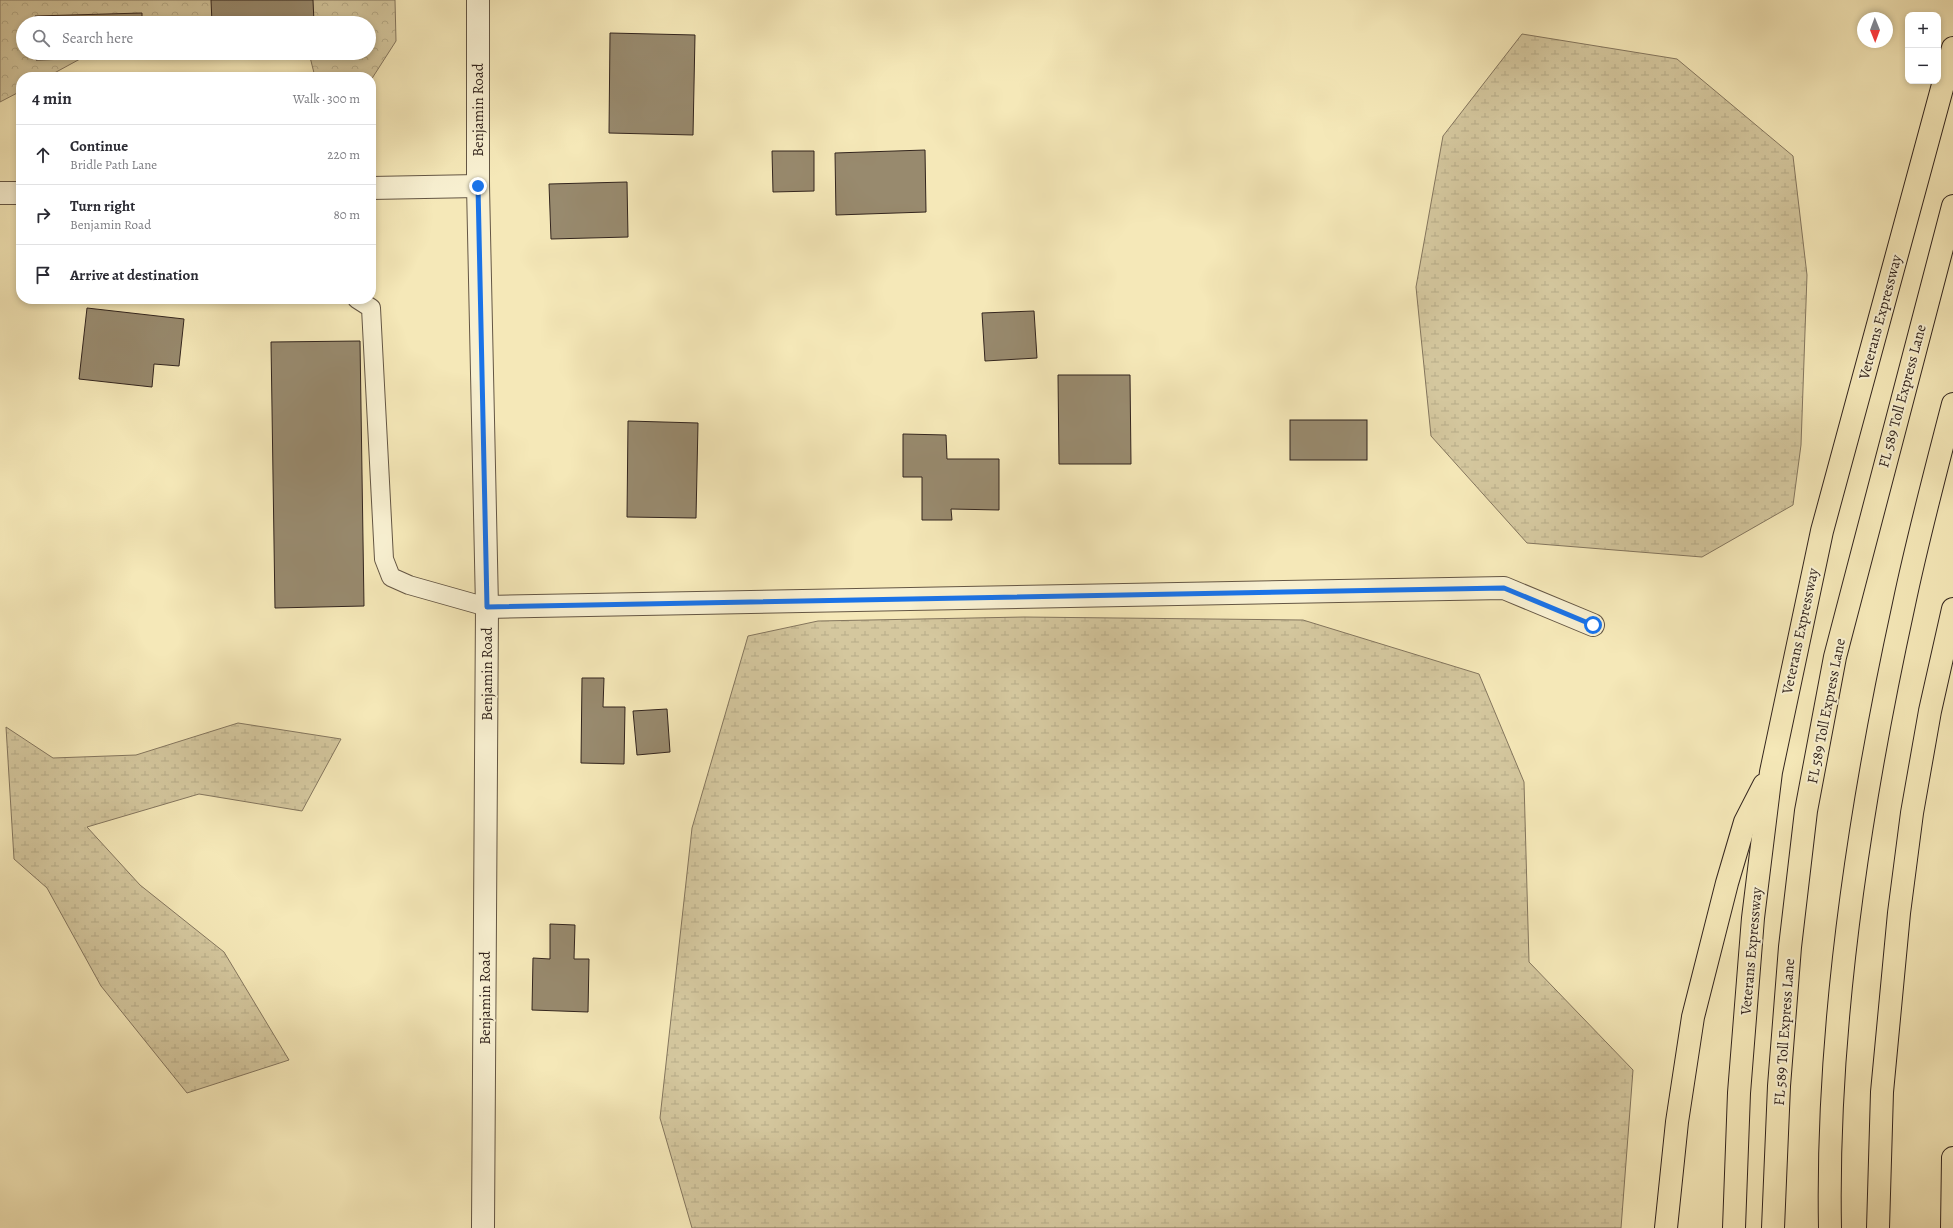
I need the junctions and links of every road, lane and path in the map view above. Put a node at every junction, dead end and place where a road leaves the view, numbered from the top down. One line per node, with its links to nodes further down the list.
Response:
1 (478, 0): 3 (street, Benjamin Road)
2 (1953, 48): 13 (highway, Veterans Expressway)
3 (478, 186): 4 (street); 10 (street, Benjamin Road)
4 (376, 188)
5 (0, 193): 6 (street)
6 (16, 193)
7 (1953, 206): 18 (highway, FL 589 Toll Express Lane)
8 (365, 304): 10 (lane)
9 (1953, 404): 19 (highway)
10 (487, 607): 12 (street); 15 (street, Benjamin Road)
11 (1953, 609): 20 (highway)
12 (1593, 625)
13 (1771, 772): 16 (highway); 17 (highway, Veterans Expressway)
14 (1953, 1158): 21 (highway)
15 (483, 1228)
16 (1666, 1228)
17 (1734, 1228)
18 (1773, 1228)
19 (1830, 1228)
20 (1878, 1228)
21 (1952, 1228)

